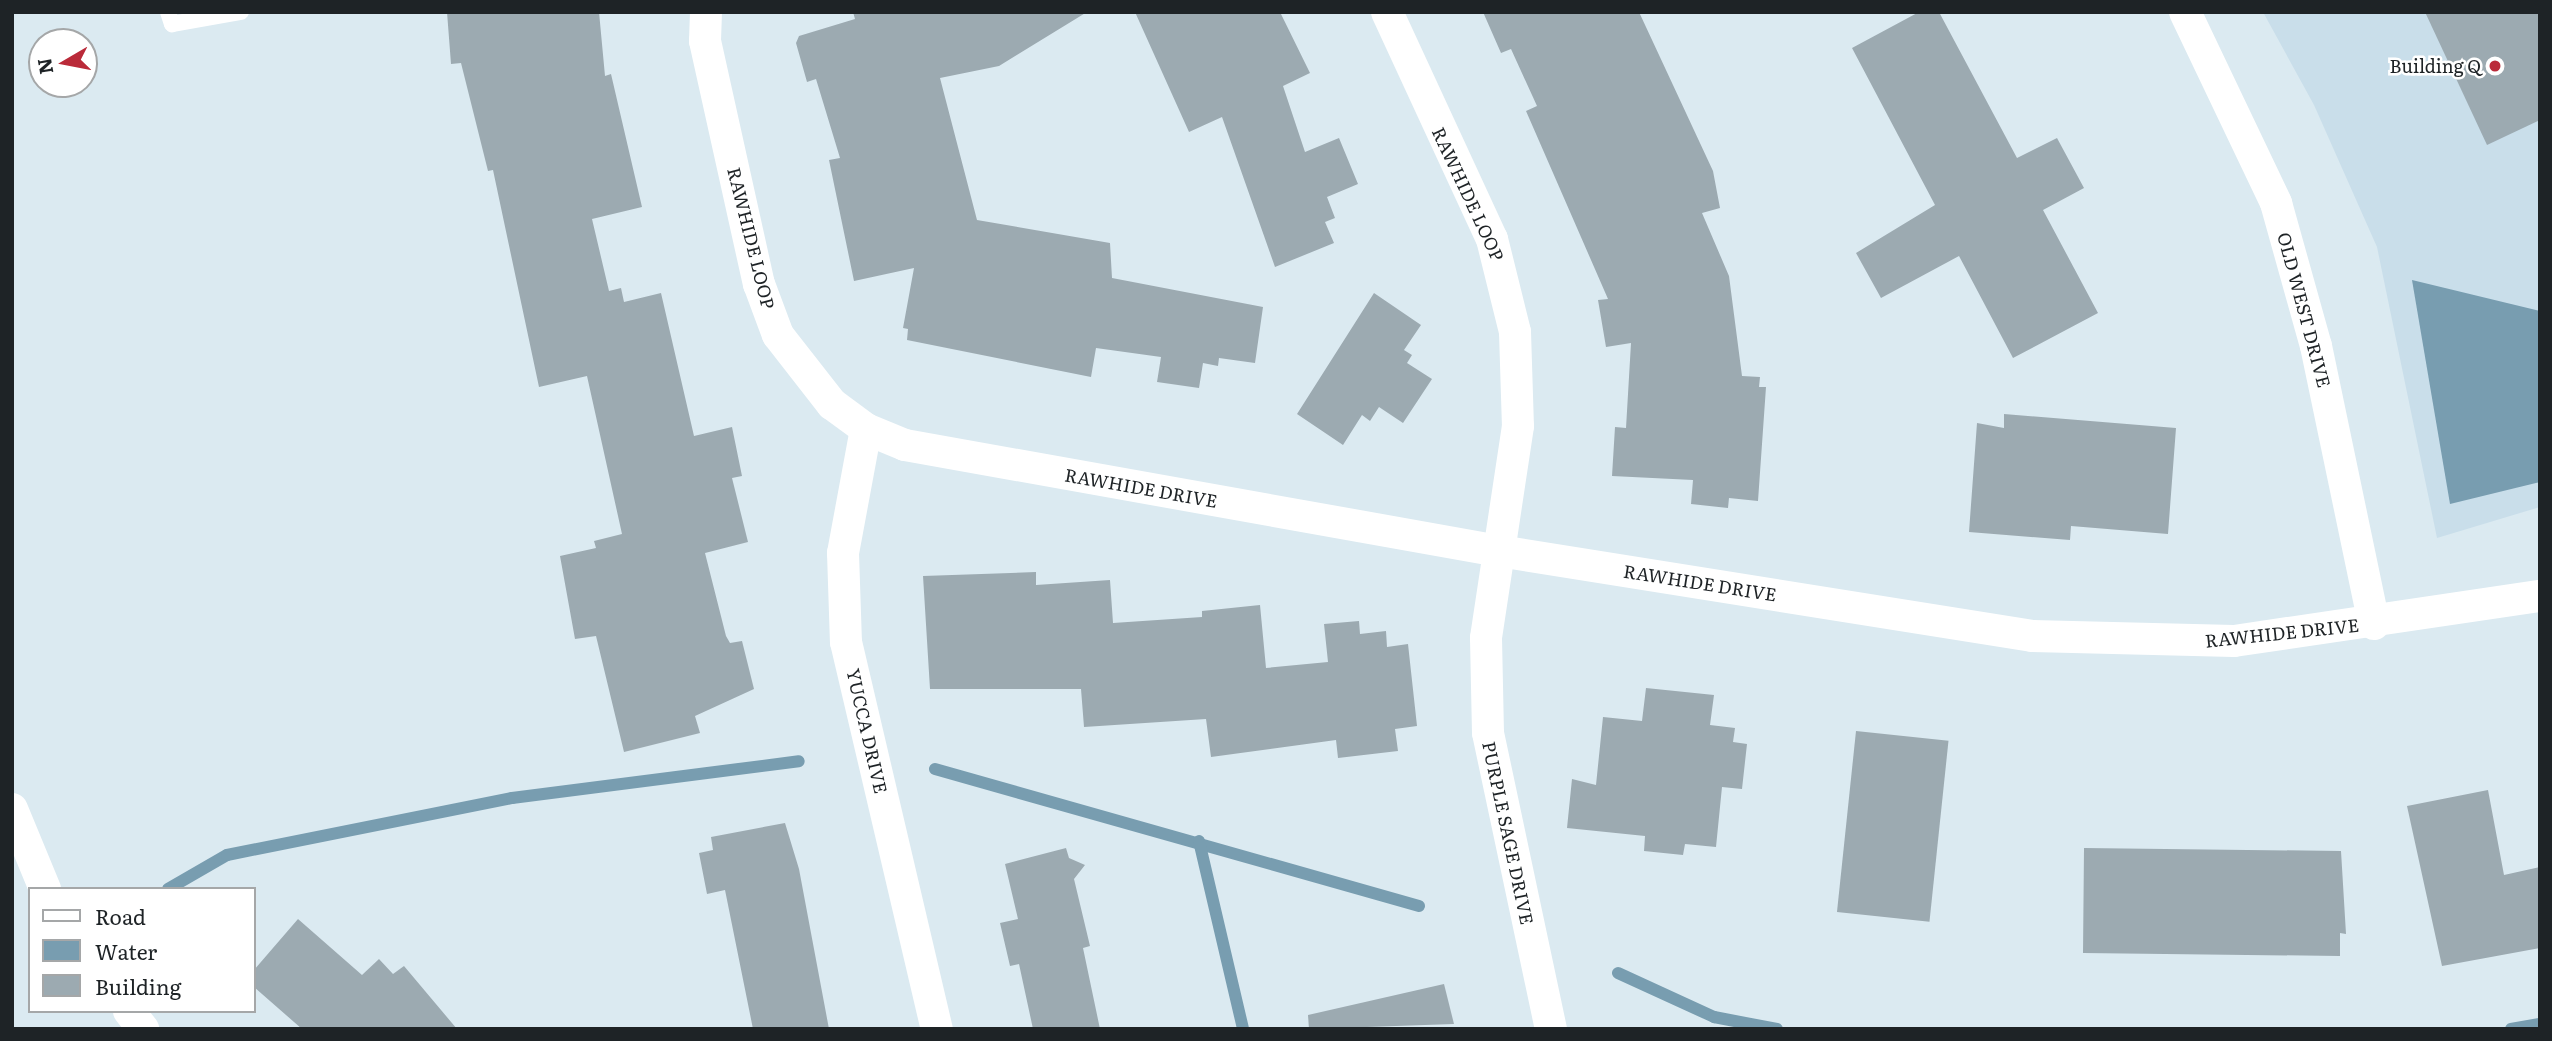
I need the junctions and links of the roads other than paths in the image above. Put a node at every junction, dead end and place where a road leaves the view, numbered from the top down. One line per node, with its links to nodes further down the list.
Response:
1 (168, 12): 2 (lane)
2 (241, 12)
3 (706, 12): 6 (street, RAWHIDE LOOP)
4 (1387, 12): 7 (street, RAWHIDE LOOP)
5 (2185, 12): 9 (street, OLD WEST DRIVE)
6 (866, 429): 7 (street, RAWHIDE DRIVE); 14 (street, YUCCA DRIVE)
7 (1499, 551): 9 (street, RAWHIDE DRIVE); 15 (street, PURPLE SAGE DRIVE)
8 (2540, 596): 9 (street, RAWHIDE DRIVE)
9 (2374, 624)
10 (12, 809): 11 (street)
11 (44, 887)
12 (131, 1013): 13 (street)
13 (143, 1029)
14 (937, 1029)
15 (1551, 1029)

